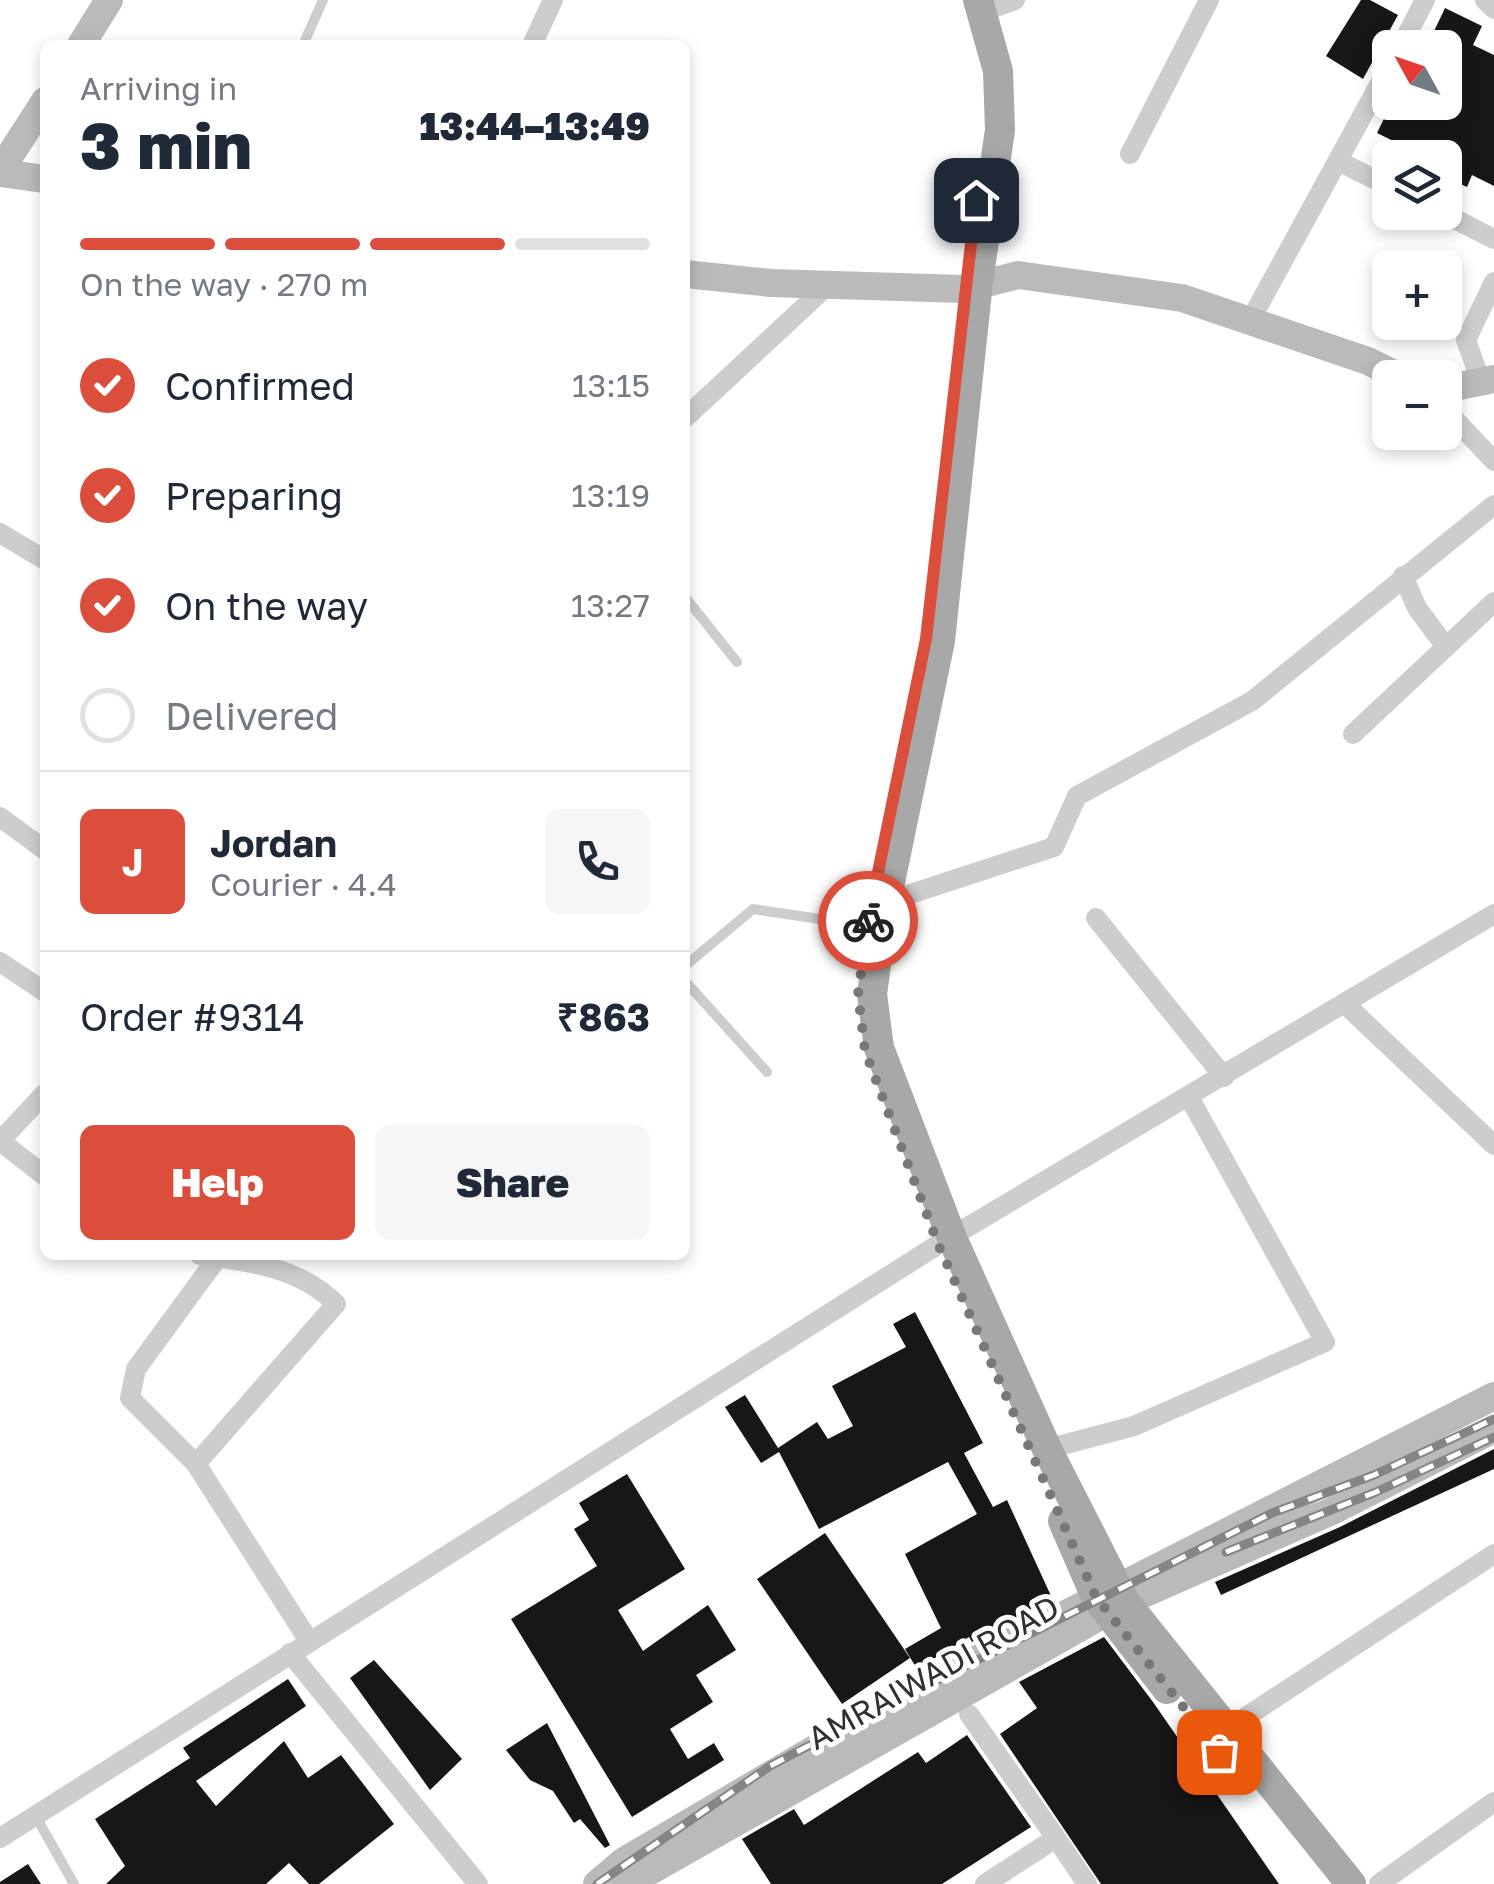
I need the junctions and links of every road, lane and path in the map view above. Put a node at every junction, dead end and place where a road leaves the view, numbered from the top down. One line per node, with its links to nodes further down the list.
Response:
1 (109, 0): 9 (main road)
2 (323, 0): 10 (lane)
3 (553, 0): 11 (street)
4 (1015, 0): 7 (street)
5 (1209, 0): 14 (street)
6 (1426, 0): 8 (street)
7 (974, 4): 24 (main road)
8 (1410, 30)
9 (83, 40)
10 (305, 40)
11 (534, 40)
12 (1372, 98): 15 (street)
13 (40, 109): 16 (main road)
14 (1130, 154)
15 (1338, 161): 18 (street); 25 (street)
16 (2, 171): 17 (main road)
17 (40, 178)
18 (1372, 178)
19 (1462, 223): 20 (street)
20 (1494, 239)
21 (690, 274): 23 (main road)
22 (1494, 282): 27 (street)
23 (828, 285): 24 (main road); 29 (street)
24 (970, 285): 25 (main road); 43 (main road)
25 (1250, 321): 26 (main road)
26 (1372, 363)
27 (1488, 382): 28 (main road)
28 (1462, 386)
29 (690, 413)
30 (1462, 426): 31 (street)
31 (1494, 461)
32 (1494, 505): 35 (street)
33 (0, 532): 34 (street)
34 (40, 557)
35 (1403, 576): 38 (street); 43 (street)
36 (1494, 602): 38 (street)
37 (690, 603): 39 (lane)
38 (1446, 646): 40 (street)
39 (737, 662)
40 (1353, 734)
41 (0, 817): 42 (street)
42 (40, 846)
43 (877, 914): 47 (lane); 58 (main road)
44 (1096, 918): 52 (street)
45 (1490, 923): 50 (street)
46 (0, 962): 49 (street)
47 (690, 962)
48 (690, 987): 51 (lane)
49 (40, 989)
50 (1346, 1004): 52 (street); 56 (street)
51 (767, 1072)
52 (1224, 1077): 54 (street)
53 (40, 1097): 55 (street)
54 (1190, 1098): 58 (street); 63 (street)
55 (0, 1141): 57 (street)
56 (1494, 1146)
57 (40, 1172)
58 (945, 1241): 63 (main road); 66 (main road); 67 (street)
59 (206, 1260): 64 (street)
60 (242, 1260): 64 (street)
61 (1494, 1396): 66 (main road)
62 (1492, 1435): 66 (main road, AMRAIWADI ROAD)
63 (1047, 1449): 66 (main road)
64 (196, 1464): 67 (street)
65 (1494, 1554): 70 (street)
66 (1111, 1600): 70 (main road); 77 (main road); 78 (main road, AMRAIWADI ROAD); 81 (main road)
67 (309, 1641): 68 (street)
68 (290, 1653): 72 (street); 76 (street)
69 (970, 1714): 74 (street)
70 (1226, 1730): 82 (main road)
71 (1494, 1802): 83 (street)
72 (35, 1815): 73 (street); 75 (lane)
73 (0, 1838)
74 (1056, 1838): 79 (street); 80 (street)
75 (74, 1884)
76 (478, 1884)
77 (597, 1884)
78 (627, 1884)
79 (985, 1884)
80 (1087, 1884)
81 (1328, 1884)
82 (1352, 1884)
83 (1379, 1884)

